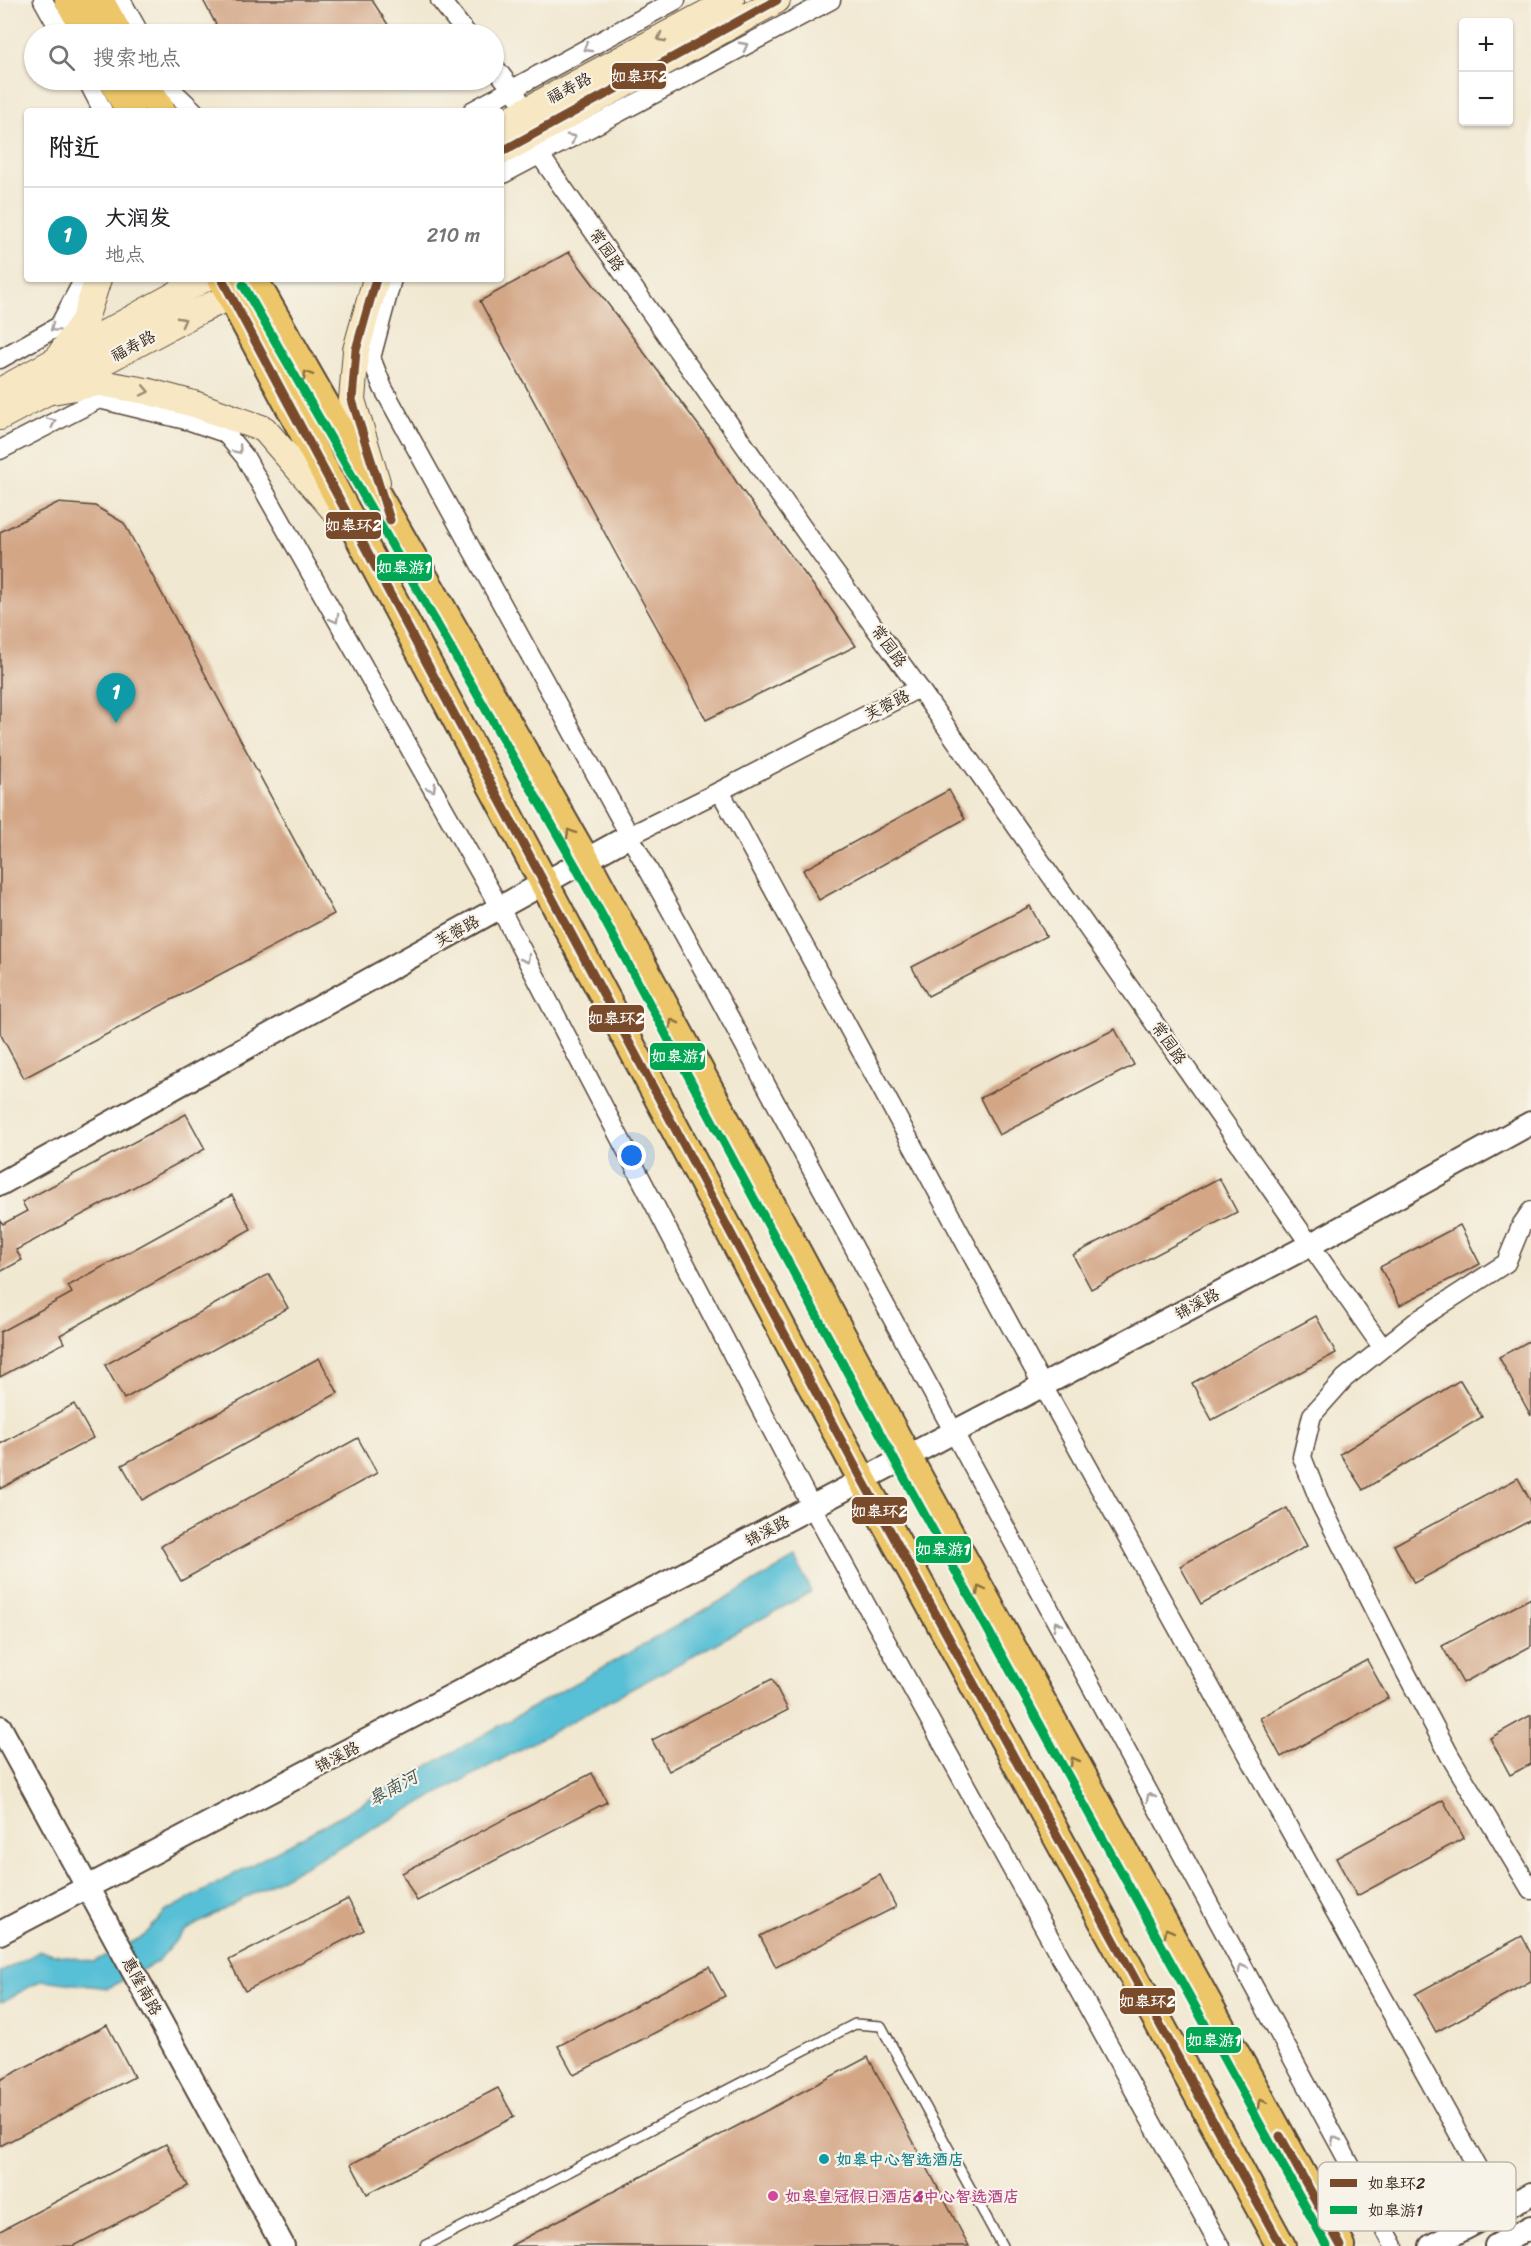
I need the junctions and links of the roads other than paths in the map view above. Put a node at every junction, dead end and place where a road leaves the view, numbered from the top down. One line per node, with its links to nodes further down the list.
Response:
1 (43, 0): 10 (street)
2 (69, 0): 11 (main road)
3 (99, 0): 12 (main road)
4 (121, 0): 13 (street)
5 (440, 0): 14 (street)
6 (676, 0): 16 (street, one-way to 16)
7 (731, 0): 25 (main road, 福寿路, one-way to 25)
8 (777, 0): 27 (main road, 福寿路)
9 (831, 0): 27 (street, one-way to 9)
10 (56, 24)
11 (82, 24)
12 (112, 24)
13 (134, 24)
14 (459, 24)
15 (504, 79): 16 (street)
16 (512, 89): 24 (street); 25 (street)
17 (92, 90): 22 (street)
18 (136, 90): 21 (main road)
19 (172, 90): 23 (street)
20 (172, 90): 21 (street)
21 (154, 98)
22 (101, 108)
23 (191, 108)
24 (477, 108)
25 (529, 110): 26 (main road, 福寿路)
26 (504, 122)
27 (533, 146): 28 (main road, 福寿路); 29 (street); 46 (street, 常园路)
28 (504, 151)
29 (504, 171)
30 (82, 282): 38 (street, one-way to 38)
31 (97, 282): 39 (main road)
32 (198, 282): 39 (main road, 福寿路)
33 (254, 282): 37 (main road, 福寿路)
34 (260, 282): 44 (main road, one-way to 34)
35 (375, 282): 44 (main road)
36 (391, 282): 48 (street)
37 (226, 288): 41 (main road, 福寿路, one-way to 37); 45 (main road)
38 (0, 359)
39 (56, 359): 40 (main road, 福寿路)
40 (0, 391)
41 (46, 392): 42 (main road, 福寿路); 45 (main road, one-way to 45)
42 (0, 417)
43 (0, 450): 51 (street, one-way to 51)
44 (388, 517): 49 (main road, one-way to 44)
45 (362, 542): 50 (main road)
46 (919, 688): 47 (street, 芙蓉路); 55 (street, 常园路)
47 (720, 791): 48 (street, 芙蓉路); 57 (street)
48 (631, 835): 49 (street, 芙蓉路); 58 (street)
49 (586, 861): 50 (street, 芙蓉路); 59 (main road, one-way to 49)
50 (544, 883): 51 (street, 芙蓉路); 60 (main road)
51 (500, 908): 53 (street, 芙蓉路); 61 (street, one-way to 61)
52 (1531, 1123): 55 (street, 锦溪路)
53 (0, 1184)
54 (1531, 1211): 56 (street)
55 (1310, 1245): 56 (street, 常园路); 57 (street, 锦溪路)
56 (1382, 1347): 64 (street)
57 (1042, 1386): 58 (street, 锦溪路); 67 (street)
58 (953, 1433): 59 (street, 锦溪路); 66 (street, one-way to 58)
59 (907, 1457): 60 (street, 锦溪路); 70 (main road, one-way to 59)
60 (863, 1481): 61 (street, 锦溪路); 81 (main road)
61 (812, 1507): 63 (street, 锦溪路); 80 (street)
62 (0, 1727): 63 (street, 惠隆南路)
63 (88, 1887): 65 (street, 锦溪路); 76 (street, 惠隆南路)
64 (1531, 1890)
65 (0, 1933)
66 (1348, 2162)
67 (1474, 2162)
68 (1531, 2194): 69 (street)
69 (1516, 2202)
70 (1318, 2204)
71 (1531, 2227): 85 (street)
72 (1333, 2231): 82 (main road, one-way to 72)
73 (1386, 2231): 83 (street, one-way to 73)
74 (1460, 2231): 84 (street)
75 (442, 2236): 77 (lane); 78 (lane); 79 (lane)
76 (283, 2246)
77 (425, 2246)
78 (448, 2246)
79 (1002, 2246)
80 (1220, 2246)
81 (1281, 2246)
82 (1341, 2246)
83 (1394, 2246)
84 (1431, 2246)
85 (1496, 2246)

